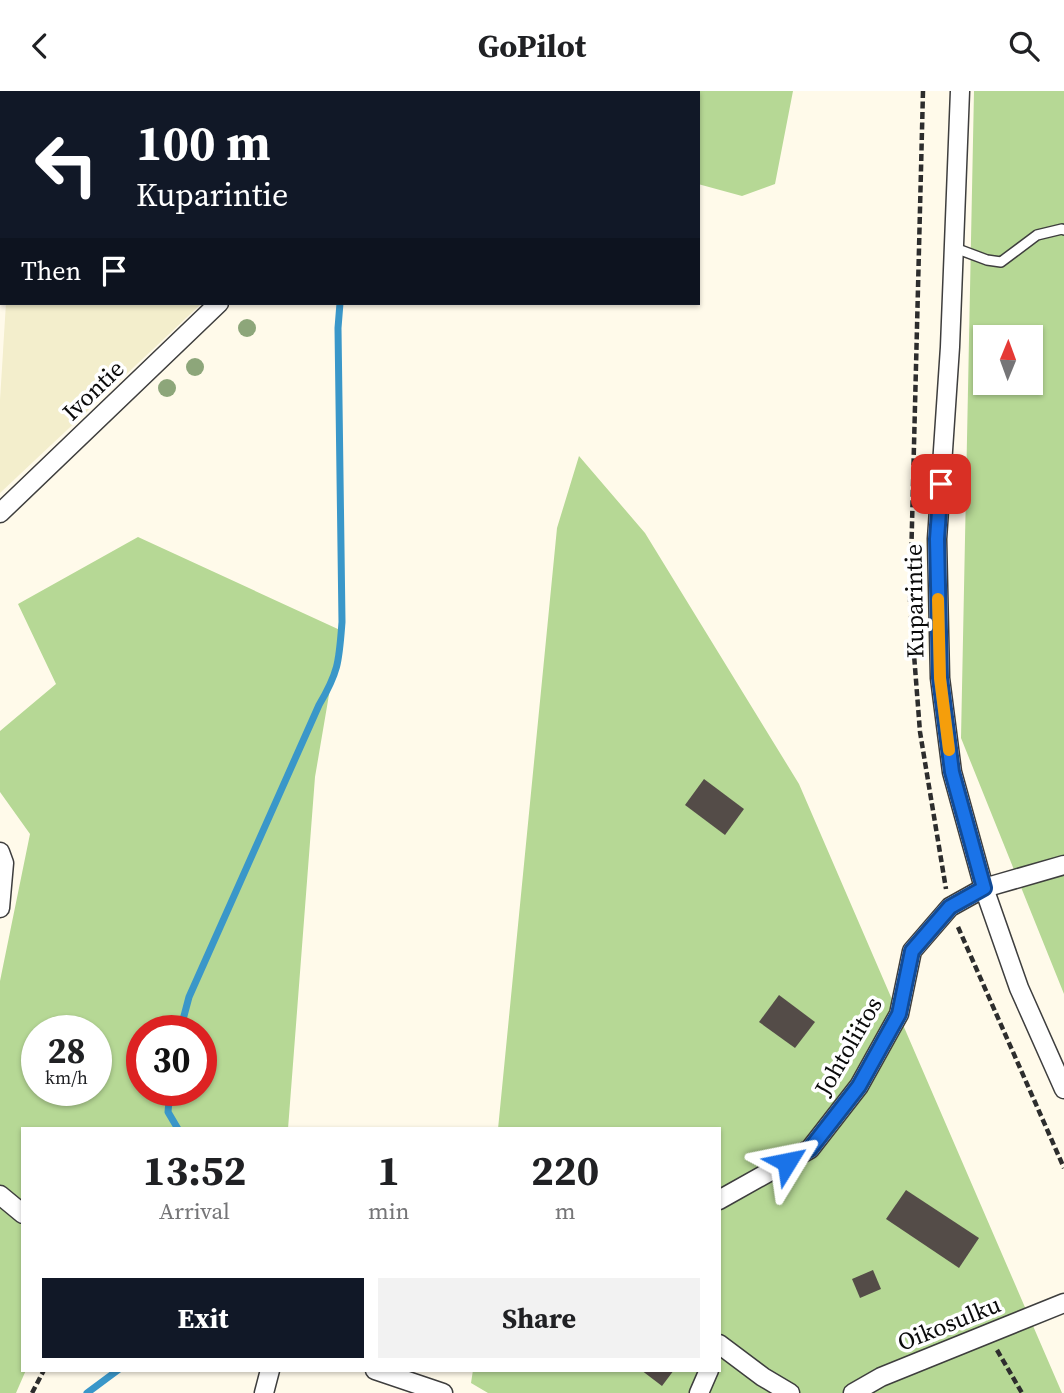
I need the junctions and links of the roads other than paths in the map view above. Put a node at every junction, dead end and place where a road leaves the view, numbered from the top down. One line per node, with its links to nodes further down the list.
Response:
1 (960, 91): 3 (street, Kuparintie)
2 (1064, 230): 3 (lane)
3 (955, 249): 8 (street, Kuparintie)
4 (217, 305): 5 (street, Ivontie)
5 (0, 513)
6 (0, 852): 9 (street)
7 (1064, 865): 8 (street, Johtoliitos)
8 (984, 888): 10 (street, Kuparintie); 12 (street, Johtoliitos)
9 (0, 908)
10 (1064, 1089)
11 (0, 1195): 13 (street)
12 (721, 1199)
13 (21, 1212)
14 (1064, 1303): 23 (street, Oikosulku)
15 (721, 1347): 22 (street)
16 (269, 1372): 19 (street)
17 (381, 1372): 20 (street)
18 (708, 1372): 21 (street)
19 (264, 1393)
20 (443, 1393)
21 (699, 1393)
22 (790, 1393)
23 (853, 1393)

